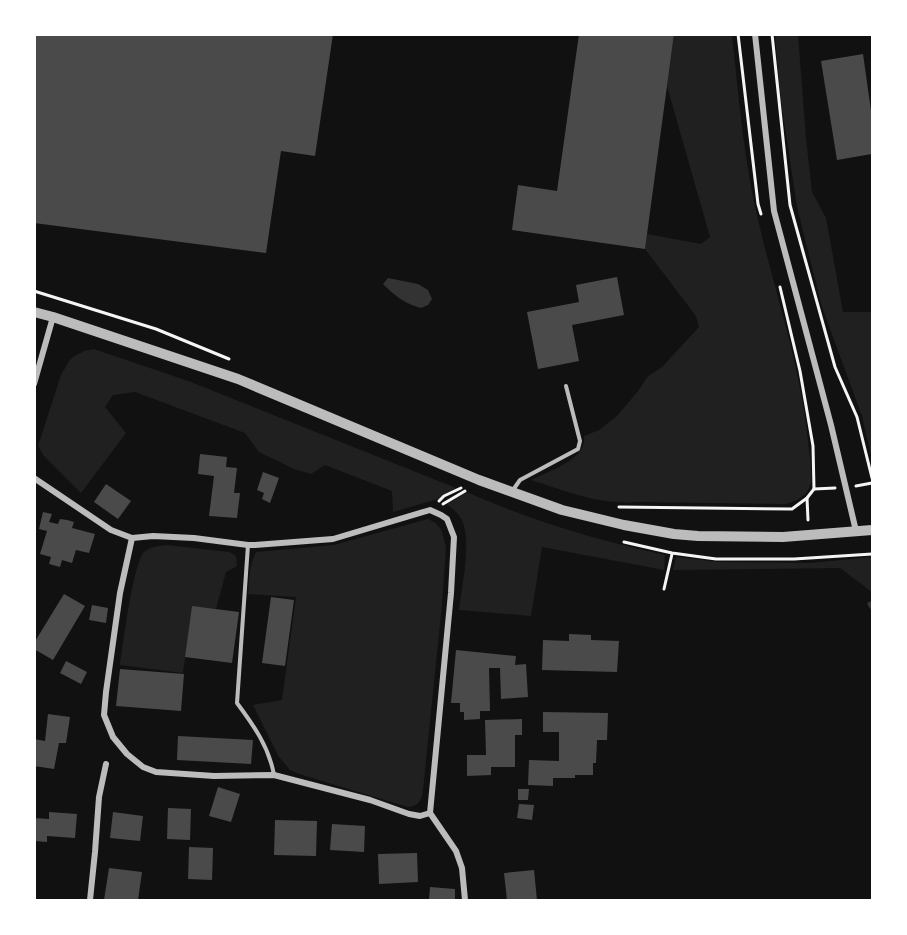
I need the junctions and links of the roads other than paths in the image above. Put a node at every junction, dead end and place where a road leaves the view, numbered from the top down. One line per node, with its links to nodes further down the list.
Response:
1 (755, 34): 9 (street)
2 (34, 312): 3 (street)
3 (53, 316): 4 (street); 7 (street)
4 (34, 384)
5 (566, 386): 7 (lane)
6 (34, 478): 10 (street)
7 (511, 492): 9 (street)
8 (873, 530): 9 (street)
9 (856, 531)
10 (132, 538): 11 (street); 13 (street)
11 (248, 545): 13 (lane); 14 (street)
12 (106, 764): 15 (street)
13 (274, 775): 14 (street)
14 (430, 813): 16 (street)
15 (90, 900)
16 (465, 900)

